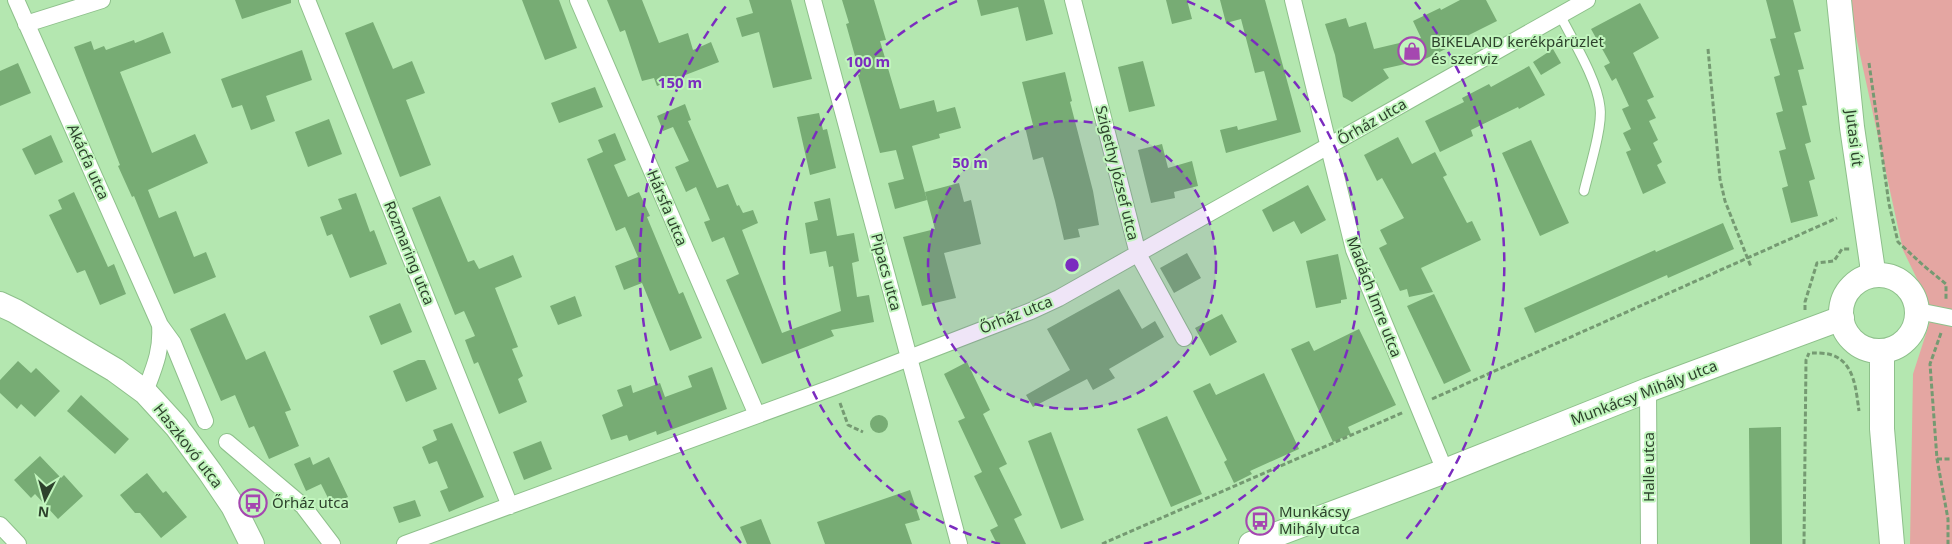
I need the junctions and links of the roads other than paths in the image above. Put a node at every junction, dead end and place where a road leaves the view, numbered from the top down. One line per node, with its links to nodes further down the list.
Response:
1 (16, 0): 11 (street, Akácfa utca)
2 (102, 0): 11 (street)
3 (307, 0): 30 (street, Rozmaring utca)
4 (578, 0): 26 (street, Hársfa utca)
5 (813, 0): 23 (street, Pipacs utca)
6 (1073, 0): 14 (street, Szigethy József utca)
7 (1293, 0): 12 (street, Madách Imre utca)
8 (1587, 0): 10 (street, Őrház utca)
9 (1839, 0): 15 (street, Jutasi út)
10 (1560, 15): 12 (street, Őrház utca); 13 (lane)
11 (26, 24): 20 (street, Akácfa utca)
12 (1329, 147): 14 (street, Őrház utca); 29 (street, Madách Imre utca)
13 (1584, 191)
14 (1138, 254): 21 (street, Szigethy József utca); 23 (street, Őrház utca)
15 (1872, 275): 17 (street); 18 (street)
16 (0, 304): 25 (street, Haszkovó utca)
17 (1918, 311): 19 (street); 22 (street)
18 (1842, 318): 22 (street); 24 (street, Munkácsy Mihály utca)
19 (1949, 318)
20 (160, 325): 25 (street, Akácfa utca); 27 (street, Akácfa utca)
21 (1184, 338)
22 (1882, 351): 39 (street)
23 (909, 357): 26 (street, Őrház utca); 36 (street, Pipacs utca)
24 (1648, 390): 29 (street, Munkácsy Mihály utca); 38 (street, Halle utca)
25 (145, 392): 33 (street, Haszkovó utca)
26 (757, 416): 30 (street, Őrház utca)
27 (205, 420)
28 (227, 442): 34 (street)
29 (1445, 471): 37 (street, Munkácsy Mihály utca)
30 (510, 506): 35 (street, Őrház utca)
31 (0, 525): 32 (street)
32 (18, 544)
33 (252, 544)
34 (332, 544)
35 (405, 544)
36 (959, 544)
37 (1251, 544)
38 (1649, 544)
39 (1892, 544)

